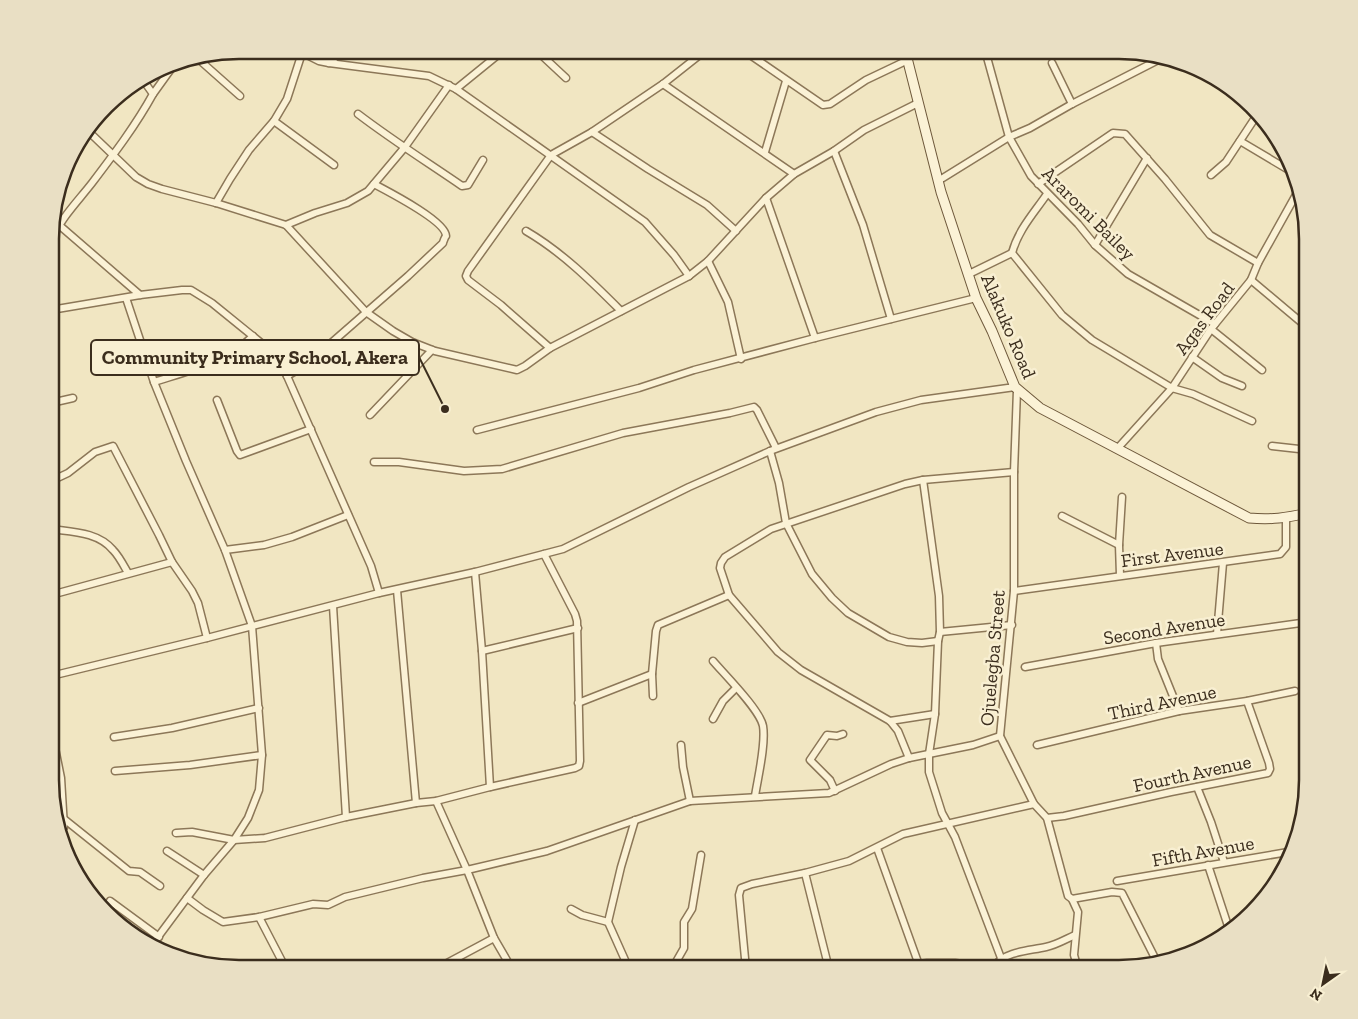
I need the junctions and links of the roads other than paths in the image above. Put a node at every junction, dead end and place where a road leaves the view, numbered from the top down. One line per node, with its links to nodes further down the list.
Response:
1 (298, 59): 27 (street)
2 (315, 59): 13 (street)
3 (335, 59): 13 (street)
4 (493, 59): 20 (street)
5 (546, 59): 15 (street)
6 (695, 59): 17 (street)
7 (755, 59): 16 (street)
8 (987, 59): 30 (street, Araromi Bailey)
9 (908, 60): 16 (street); 23 (main road, Alakuko Road)
10 (202, 62): 22 (street)
11 (1154, 62): 24 (street)
12 (1052, 63): 24 (street)
13 (329, 64): 19 (street)
14 (168, 73): 21 (street)
15 (566, 78)
16 (786, 81): 34 (street)
17 (664, 84): 28 (street); 34 (street)
18 (146, 85): 21 (street)
19 (449, 85): 20 (street); 32 (street)
20 (456, 89): 35 (street)
21 (153, 94): 36 (street)
22 (240, 96)
23 (918, 103): 33 (street); 43 (main road, Alakuko Road)
24 (1072, 104): 30 (street)
25 (358, 114): 32 (street)
26 (1254, 119): 31 (street)
27 (274, 121): 39 (street); 49 (street)
28 (592, 132): 35 (street); 53 (street)
29 (92, 135): 36 (street)
30 (1009, 137): 43 (street); 45 (street, Araromi Bailey)
31 (1240, 141): 40 (street); 42 (street)
32 (405, 147): 38 (street); 44 (street)
33 (834, 151): 41 (street); 67 (street)
34 (764, 152): 41 (street)
35 (551, 155): 59 (street); 72 (street)
36 (113, 156): 49 (street); 50 (street)
37 (1146, 158): 45 (street); 54 (street); 57 (street)
38 (483, 160)
39 (334, 165)
40 (1285, 168)
41 (794, 174): 47 (street)
42 (1211, 175)
43 (938, 181): 58 (main road, Alakuko Road)
44 (374, 184): 51 (street); 66 (street)
45 (1038, 184): 46 (street, Araromi Bailey)
46 (1047, 194): 54 (street, Araromi Bailey); 55 (street)
47 (766, 198): 53 (street); 71 (street)
48 (1294, 198): 57 (street, Agas Road)
49 (216, 203): 51 (street)
50 (59, 225): 61 (street)
51 (286, 225): 66 (street)
52 (526, 231): 65 (street)
53 (736, 231): 56 (street)
54 (1095, 245): 69 (street, Araromi Bailey)
55 (1012, 253): 58 (street); 80 (street)
56 (708, 261): 59 (street); 75 (street)
57 (1258, 263): 60 (street, Agas Road)
58 (969, 274): 63 (main road, Alakuko Road)
59 (688, 276): 65 (street)
60 (1251, 280): 68 (street); 69 (street, Agas Road)
61 (140, 295): 62 (street); 70 (street)
62 (126, 298): 64 (street); 78 (street)
63 (976, 298): 67 (street); 81 (main road, Alakuko Road)
64 (59, 309)
65 (621, 311): 72 (street)
66 (366, 312): 73 (street); 77 (street)
67 (891, 319): 71 (street)
68 (1299, 320)
69 (1213, 327): 74 (street, Agas Road); 76 (street, Araromi Bailey)
70 (253, 336): 77 (street); 78 (street)
71 (815, 338): 75 (street)
72 (550, 348): 73 (street)
73 (432, 350): 85 (street)
74 (1192, 357): 79 (street); 80 (street, Agas Road)
75 (741, 359): 88 (street)
76 (1262, 370)
77 (287, 376): 87 (street)
78 (154, 382): 105 (street)
79 (1242, 386)
80 (1172, 388): 86 (street); 91 (street, Agas Road)
81 (1016, 389): 90 (street); 91 (main road, Alakuko Road); 94 (street, Ojuelegba Street)
82 (73, 398): 84 (street)
83 (216, 400): 87 (street)
84 (59, 401)
85 (370, 416)
86 (1252, 421)
87 (311, 428): 98 (street)
88 (478, 430)
89 (1272, 446): 92 (street)
90 (773, 449): 93 (street); 102 (street); 106 (street)
91 (1117, 449): 101 (main road, Alakuko Road)
92 (1299, 449)
93 (374, 462)
94 (1014, 472): 96 (street); 113 (street, Ojuelegba Street)
95 (59, 477): 107 (street)
96 (923, 480): 102 (street); 122 (street)
97 (1122, 497): 104 (street)
98 (348, 514): 105 (street); 115 (street)
99 (1299, 515): 101 (main road, Alakuko Road)
100 (1062, 516): 104 (street)
101 (1286, 518): 108 (street, First Avenue)
102 (786, 523): 116 (street); 125 (street)
103 (59, 530): 110 (street)
104 (1119, 545): 111 (street)
105 (225, 550): 120 (street)
106 (544, 554): 109 (street); 121 (street)
107 (172, 562): 110 (street); 124 (street)
108 (1223, 563): 111 (street, First Avenue); 123 (street)
109 (475, 572): 112 (street); 127 (street)
110 (128, 573): 114 (street)
111 (1120, 575): 113 (street, First Avenue)
112 (397, 590): 115 (street); 158 (street)
113 (1014, 591): 119 (street, Ojuelegba Street)
114 (59, 593)
115 (380, 594): 117 (street)
116 (729, 595): 131 (street); 141 (street)
117 (333, 606): 120 (street); 160 (street)
118 (1299, 623): 123 (street, Second Avenue)
119 (1012, 625): 122 (street); 143 (street, Ojuelegba Street)
120 (252, 626): 124 (street); 137 (street)
121 (578, 628): 127 (street); 136 (street)
122 (940, 632): 125 (street)
123 (1217, 634): 126 (street, Second Avenue)
124 (207, 638): 130 (street)
125 (938, 641): 139 (street)
126 (1156, 643): 129 (street, Second Avenue); 138 (street)
127 (482, 651): 152 (street)
128 (713, 661): 132 (street)
129 (1025, 666)
130 (59, 674)
131 (652, 674): 134 (street); 136 (street)
132 (736, 688): 140 (street); 155 (street)
133 (1295, 691): 135 (street, Third Avenue)
134 (653, 696)
135 (1247, 701): 138 (street, Third Avenue); 153 (street, Fourth Avenue)
136 (578, 703): 152 (street)
137 (259, 708): 144 (street); 148 (street)
138 (1179, 711): 146 (street, Third Avenue)
139 (935, 714): 141 (street); 147 (street)
140 (713, 719)
141 (890, 721): 149 (street)
142 (844, 734): 154 (street)
143 (1000, 736): 147 (street); 159 (street, Ojuelegba Street)
144 (114, 737)
145 (682, 745): 157 (street)
146 (1036, 745)
147 (929, 754): 149 (street); 165 (street)
148 (262, 755): 150 (street); 167 (street)
149 (909, 758): 154 (street)
150 (115, 770)
151 (59, 772): 162 (street)
152 (490, 786): 156 (street)
153 (1197, 787): 161 (street, Fourth Avenue); 172 (street)
154 (835, 791): 155 (street)
155 (755, 796): 157 (street)
156 (436, 801): 158 (street); 174 (street)
157 (690, 801): 163 (street)
158 (416, 803): 160 (street)
159 (1034, 804): 161 (street, Ojuelegba Street); 165 (street)
160 (346, 817): 167 (street)
161 (1047, 818): 180 (street, Ojuelegba Street)
162 (64, 819): 164 (street); 178 (street)
163 (635, 820): 174 (street); 184 (street)
164 (64, 823)
165 (949, 824): 168 (street); 191 (street)
166 (176, 833): 167 (street)
167 (234, 840): 176 (street)
168 (877, 848): 175 (street); 199 (street)
169 (167, 851): 176 (street)
170 (1284, 853): 172 (street, Fifth Avenue)
171 (701, 855): 196 (street)
172 (1224, 862): 173 (street, Fifth Avenue)
173 (1208, 864): 177 (street, Fifth Avenue); 185 (street)
174 (467, 870): 183 (street); 188 (street)
175 (805, 874): 197 (street); 198 (street)
176 (204, 875): 179 (street)
177 (1117, 881)
178 (160, 886)
179 (187, 898): 183 (street); 187 (street)
180 (1072, 899): 186 (street, Ojuelegba Street); 190 (street)
181 (110, 901): 187 (street)
182 (571, 910): 184 (street)
183 (259, 917): 192 (street)
184 (608, 922): 195 (street)
185 (1227, 924)
186 (1076, 935): 191 (street); 200 (street, Ojuelegba Street)
187 (159, 937): 189 (street)
188 (494, 938): 193 (street); 194 (street)
189 (156, 940)
190 (1154, 957)
191 (1001, 958)
192 (281, 960)
193 (453, 960)
194 (507, 960)
195 (625, 960)
196 (677, 960)
197 (745, 960)
198 (827, 960)
199 (917, 960)
200 (1075, 960)

